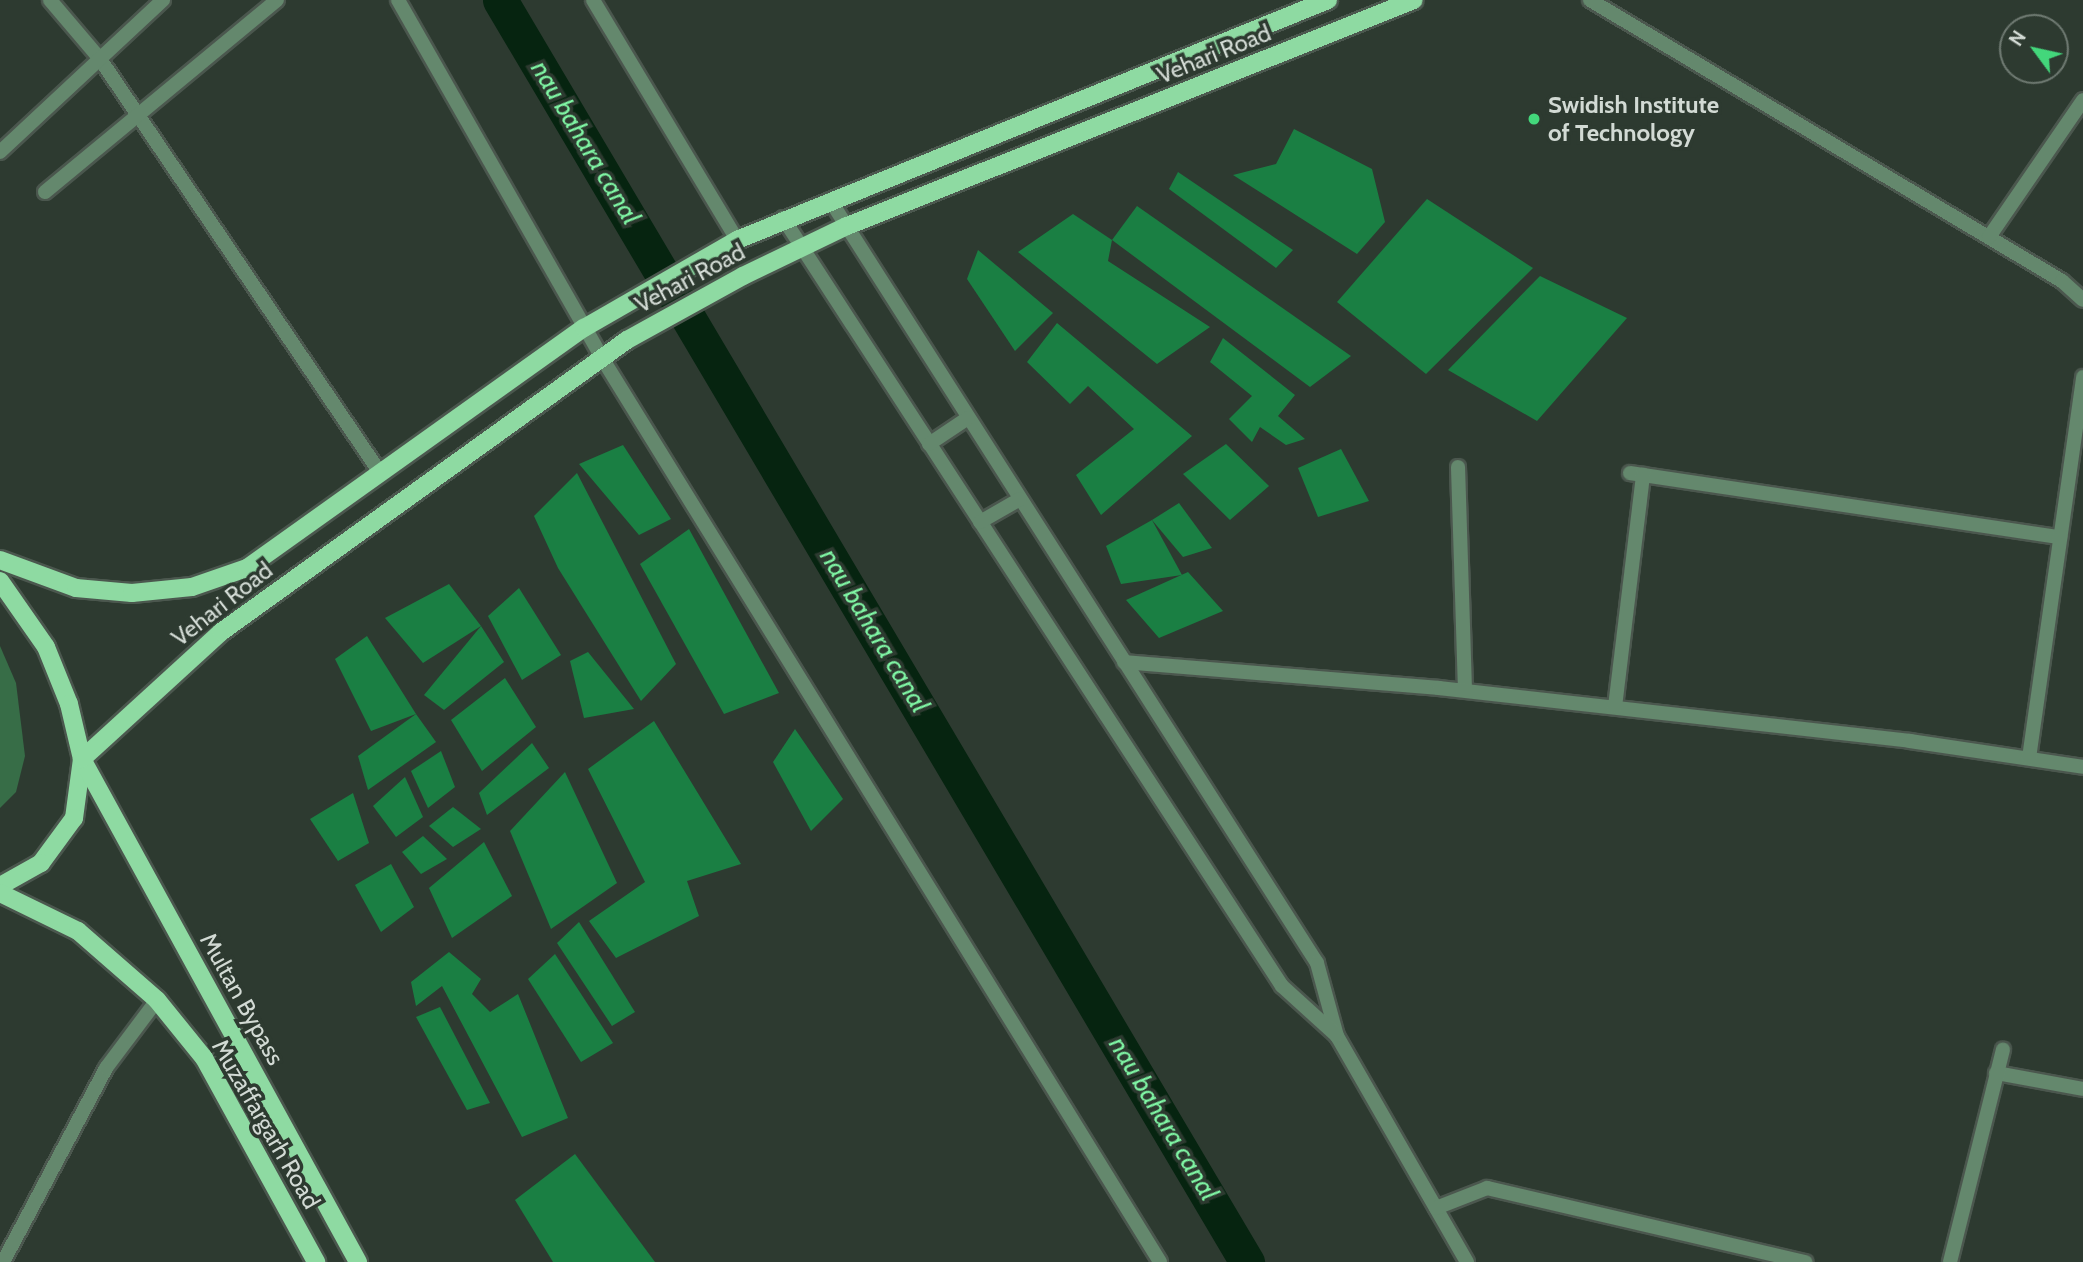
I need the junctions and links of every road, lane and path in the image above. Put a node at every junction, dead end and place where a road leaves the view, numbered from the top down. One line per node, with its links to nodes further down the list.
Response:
1 (50, 0): 9 (street)
2 (163, 0): 9 (street)
3 (277, 0): 11 (street)
4 (398, 0): 21 (street)
5 (593, 0): 18 (street)
6 (1328, 0): 14 (main road, Vehari Road)
7 (1414, 0): 16 (main road, Vehari Road)
8 (1590, 0): 17 (street)
9 (100, 59): 11 (street); 12 (street)
10 (2083, 100): 17 (street)
11 (140, 117): 13 (street); 27 (street)
12 (0, 152)
13 (45, 192)
14 (830, 200): 15 (main road, Vehari Road); 16 (street)
15 (783, 218): 18 (main road, Vehari Road); 19 (street)
16 (847, 226): 19 (main road, Vehari Road); 24 (street)
17 (1989, 237): 20 (street)
18 (731, 244): 21 (main road, Vehari Road)
19 (800, 249): 22 (main road, Vehari Road); 25 (street)
20 (2083, 300)
21 (584, 328): 22 (street); 27 (main road, Vehari Road)
22 (602, 358): 37 (main road, Vehari Road); 50 (street)
23 (2083, 377): 30 (street)
24 (968, 418): 25 (street); 28 (street)
25 (929, 444): 29 (street)
26 (1458, 467): 34 (street)
27 (380, 473): 31 (main road, Vehari Road)
28 (1020, 499): 29 (street); 33 (street)
29 (980, 523): 42 (street)
30 (2060, 537): 35 (street); 36 (street)
31 (0, 560)
32 (0, 581): 37 (main road)
33 (1125, 662): 34 (street); 42 (street)
34 (1465, 691): 35 (street)
35 (1615, 707): 36 (street)
36 (2029, 758): 38 (street)
37 (82, 759): 39 (main road); 49 (main road, Multan Bypass)
38 (2083, 768)
39 (0, 886)
40 (0, 893): 41 (main road, Muzaffargarh Road)
41 (157, 1000): 47 (street); 48 (main road, Muzaffargarh Road)
42 (1337, 1036): 46 (street)
43 (2003, 1049): 44 (street)
44 (1996, 1073): 45 (street); 53 (street)
45 (2083, 1089)
46 (1436, 1208): 51 (street); 52 (street)
47 (3, 1262)
48 (316, 1262)
49 (358, 1262)
50 (1160, 1262)
51 (1467, 1262)
52 (1806, 1262)
53 (1950, 1262)

